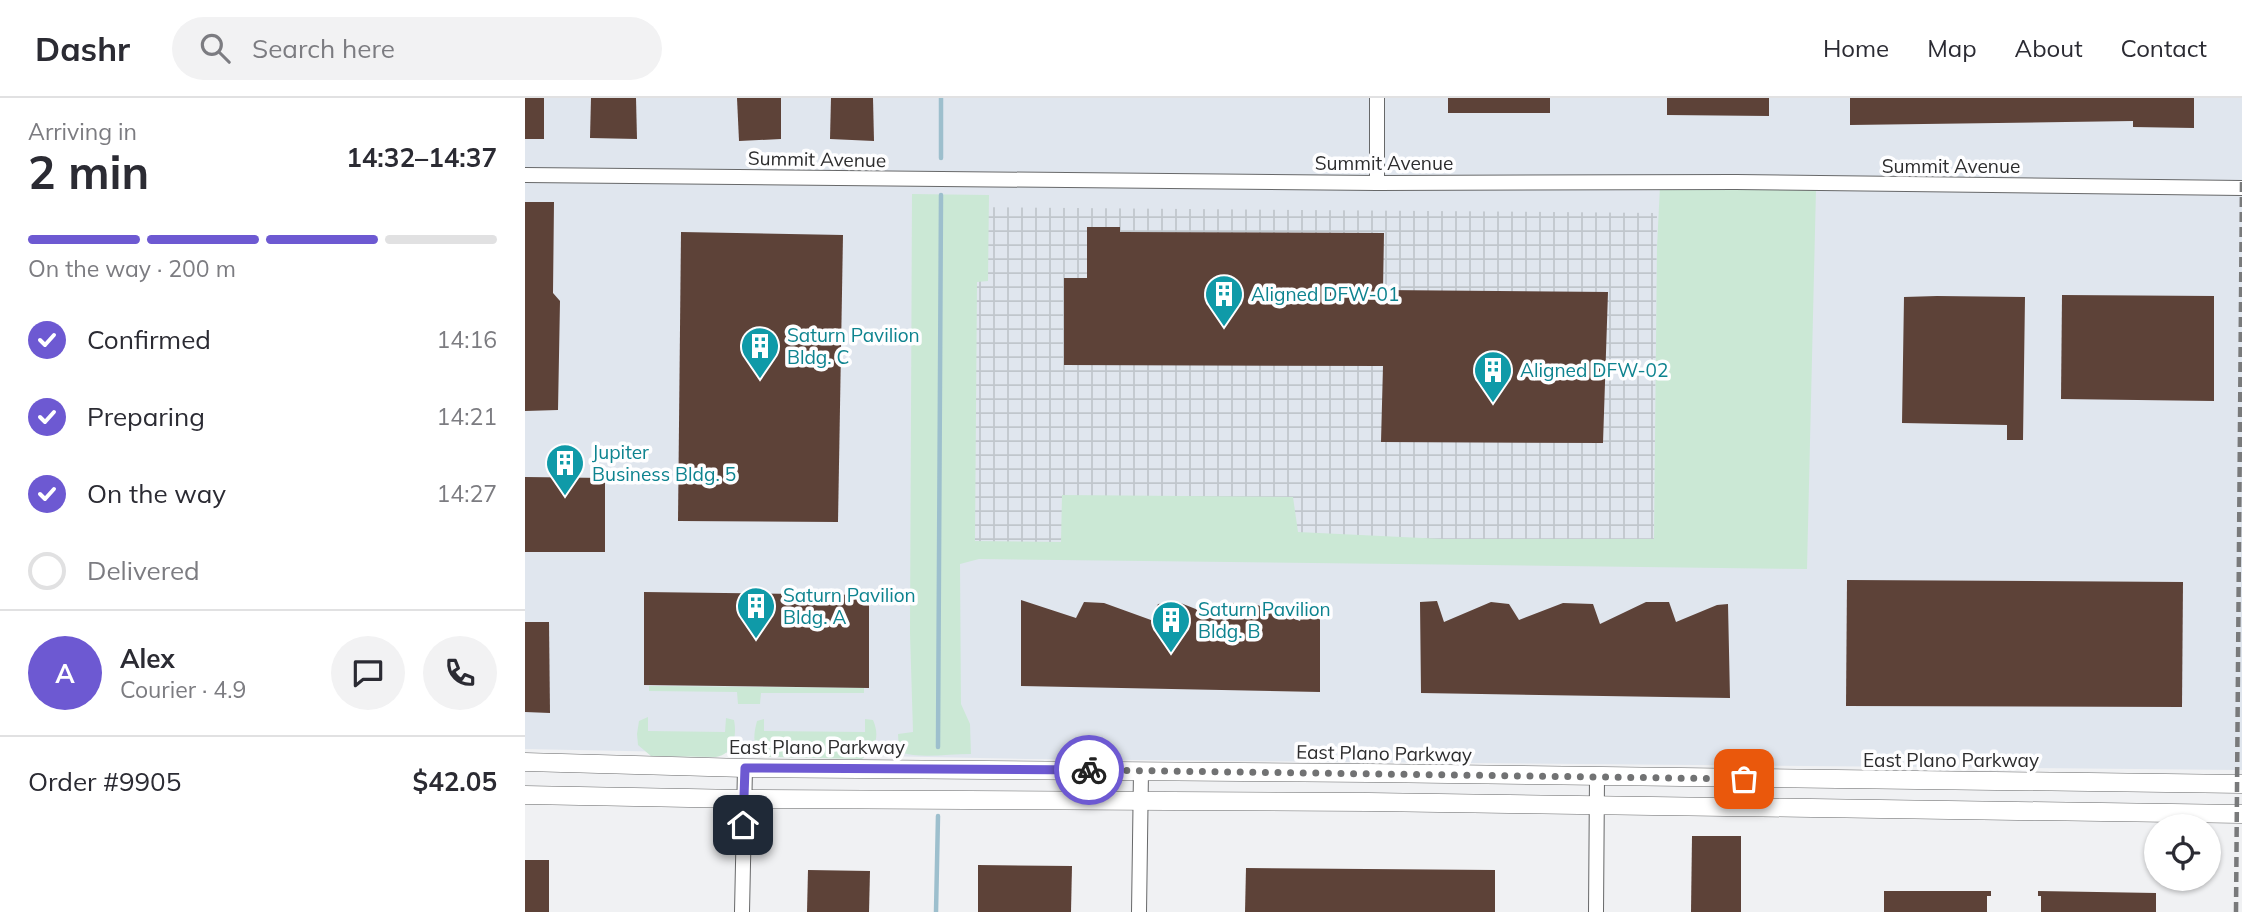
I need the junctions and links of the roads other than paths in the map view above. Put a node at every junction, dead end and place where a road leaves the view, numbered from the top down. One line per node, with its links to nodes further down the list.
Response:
1 (1377, 98): 3 (street)
2 (525, 175): 3 (street, Summit Avenue)
3 (1377, 183): 4 (street, Summit Avenue)
4 (2242, 188)
5 (525, 762): 6 (main road, East Plano Parkway)
6 (745, 768): 7 (main road, East Plano Parkway); 16 (street)
7 (935, 769): 8 (main road, East Plano Parkway); 17 (main road)
8 (1141, 771): 9 (main road, East Plano Parkway); 18 (street)
9 (1369, 773): 10 (main road, East Plano Parkway); 19 (main road)
10 (1597, 777): 11 (main road, East Plano Parkway); 20 (street)
11 (1769, 779): 12 (main road, East Plano Parkway); 21 (main road)
12 (2015, 782): 13 (main road, East Plano Parkway); 22 (main road)
13 (2191, 784): 14 (main road, East Plano Parkway); 23 (main road)
14 (2242, 785)
15 (525, 795): 16 (main road)
16 (743, 799): 17 (main road); 26 (street)
17 (935, 799): 18 (main road)
18 (1140, 801): 19 (main road); 27 (street)
19 (1369, 802): 20 (main road)
20 (1597, 806): 21 (main road); 28 (street)
21 (1769, 808): 22 (main road)
22 (2015, 810): 23 (main road)
23 (2190, 814)
24 (2221, 814): 25 (main road)
25 (2242, 814)
26 (742, 912)
27 (1139, 912)
28 (1596, 912)

